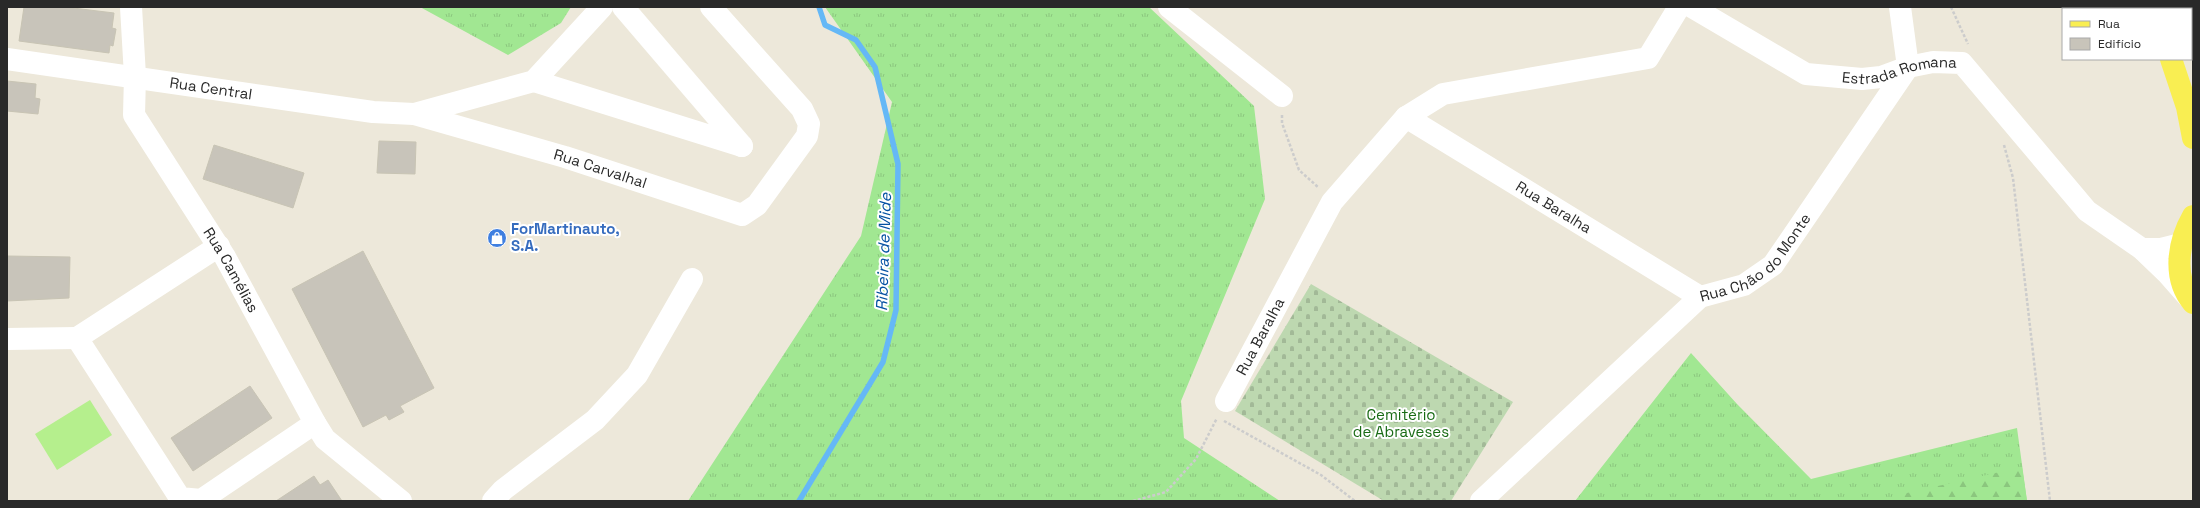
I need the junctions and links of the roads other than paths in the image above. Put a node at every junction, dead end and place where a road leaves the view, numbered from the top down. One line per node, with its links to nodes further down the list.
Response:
1 (131, 7): 12 (street, Rua Camélias)
2 (602, 7): 13 (street)
3 (623, 7): 13 (street)
4 (711, 7): 15 (street, Rua Carvalhal)
5 (1169, 7): 14 (street)
6 (1679, 7): 16 (street, Rua Baralha)
7 (1692, 7): 11 (street, Estrada Romana)
8 (1900, 7): 11 (street)
9 (7, 59): 12 (street, Rua Central)
10 (2171, 60): 17 (main road)
11 (1908, 67): 21 (street, Estrada Romana); 23 (street, Rua Chão do Monte)
12 (135, 76): 15 (street, Rua Central); 20 (street, Rua Camélias)
13 (534, 81): 15 (street)
14 (1282, 96)
15 (414, 114)
16 (1406, 117): 23 (street, Rua Baralha); 27 (street, Rua Baralha)
17 (2193, 138)
18 (2193, 216): 19 (main road)
19 (2181, 244): 21 (street); 24 (main road)
20 (218, 246): 25 (street); 28 (street, Rua Camélias)
21 (2142, 249): 24 (street, Estrada Romana)
22 (692, 280): 30 (street)
23 (1700, 297): 31 (street, Rua Chão do Monte)
24 (2192, 302)
25 (78, 338): 26 (street); 28 (street)
26 (7, 340)
27 (1222, 409)
28 (315, 423): 29 (street, Rua Camélias)
29 (402, 501)
30 (493, 501)
31 (1481, 501)

